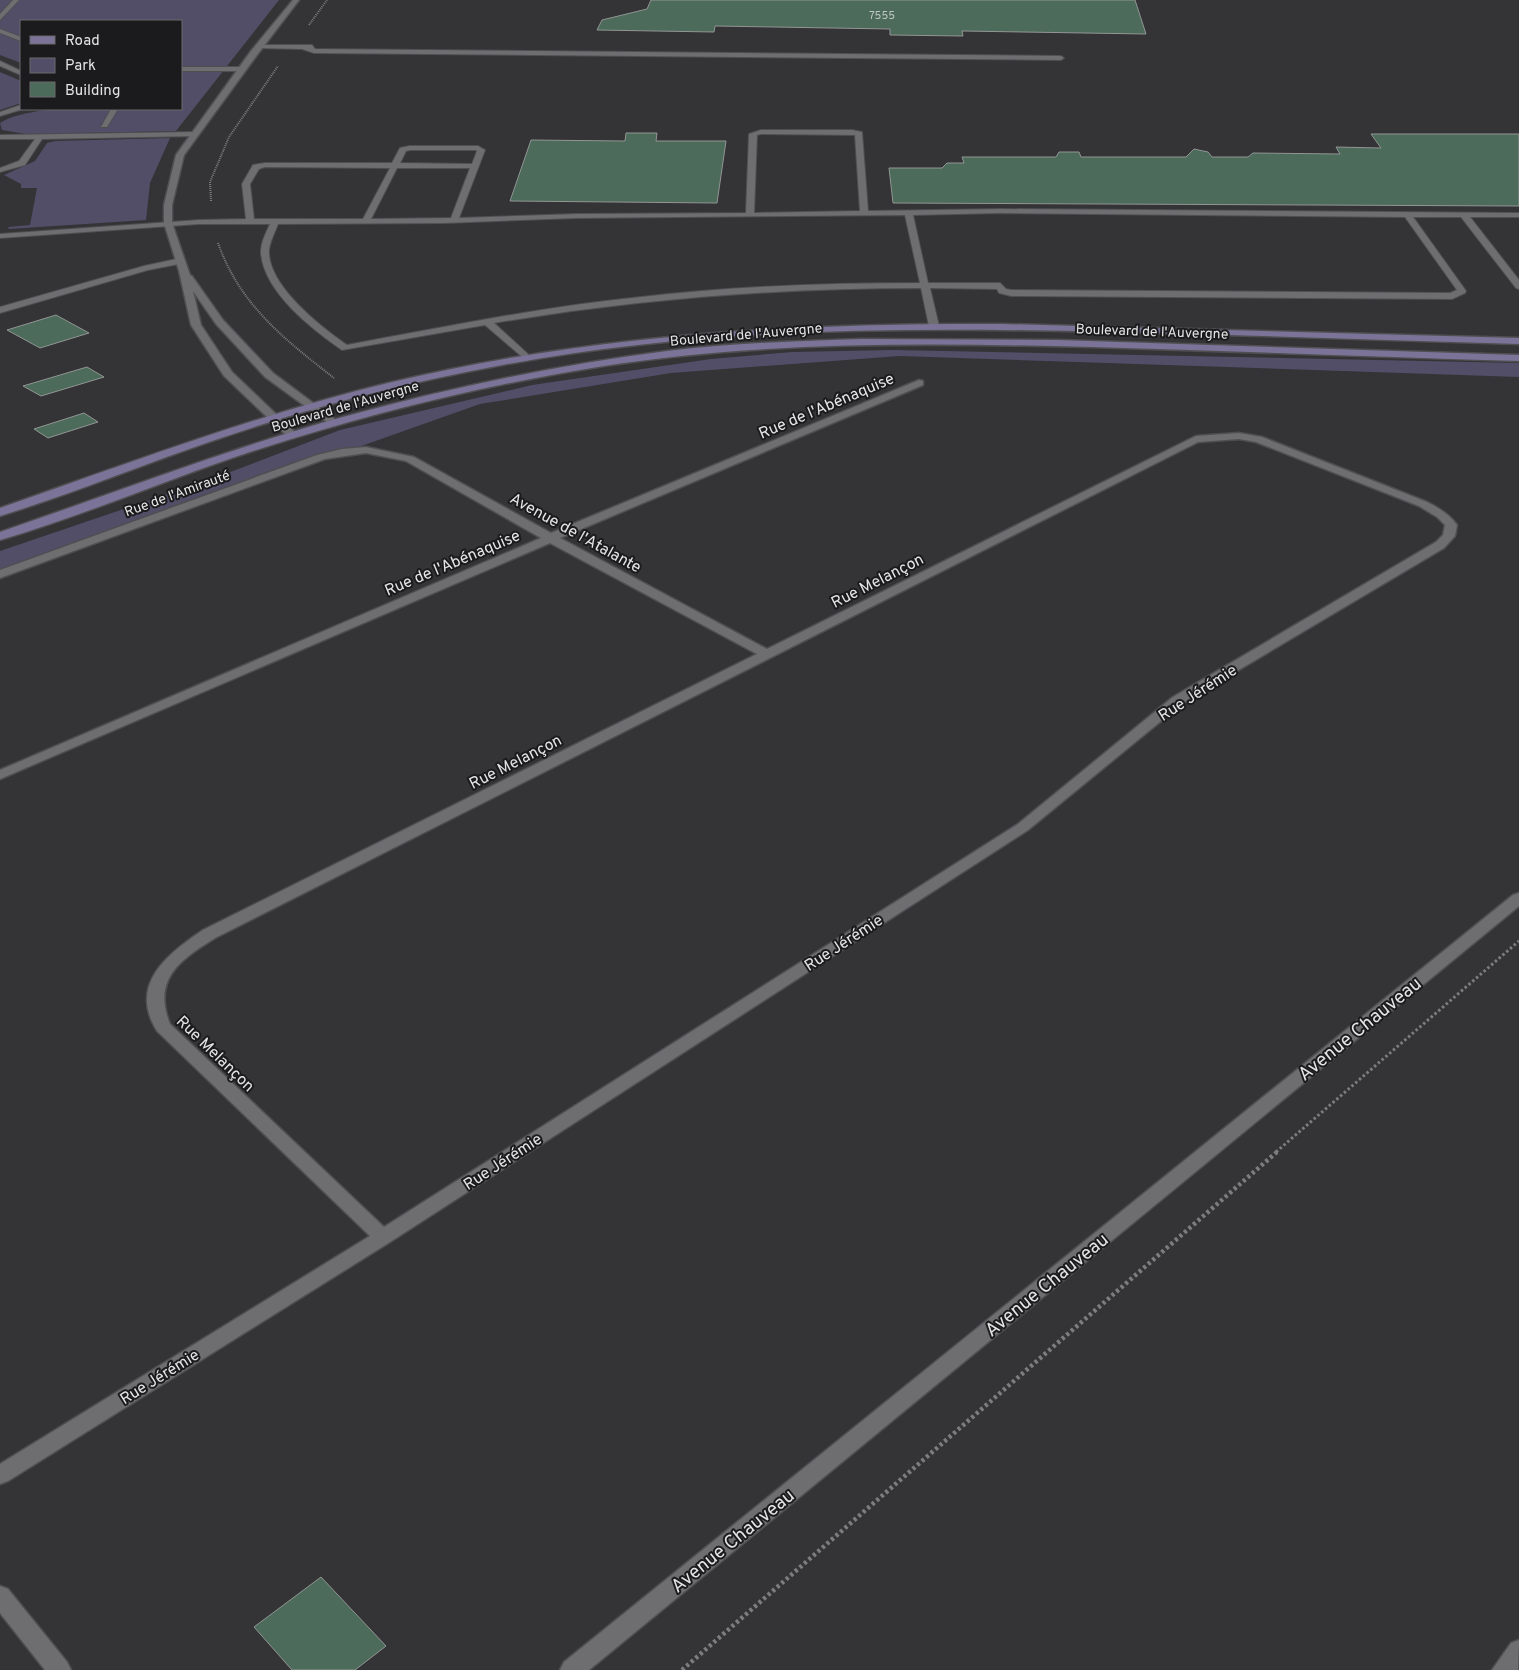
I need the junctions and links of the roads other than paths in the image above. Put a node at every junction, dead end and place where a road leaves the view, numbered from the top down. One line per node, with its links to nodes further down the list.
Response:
1 (16, 0): 3 (lane)
2 (296, 0): 6 (street)
3 (0, 18)
4 (0, 32): 5 (lane)
5 (20, 39)
6 (258, 47): 7 (lane); 9 (street)
7 (1062, 58)
8 (0, 63): 11 (lane)
9 (242, 68): 10 (lane); 16 (street)
10 (182, 69)
11 (20, 73)
12 (20, 107): 14 (lane)
13 (113, 110): 15 (lane)
14 (0, 114)
15 (104, 125)
16 (194, 134): 17 (lane); 32 (street)
17 (40, 136): 18 (lane); 21 (lane)
18 (0, 137)
19 (394, 166): 20 (lane); 20 (lane); 29 (lane); 31 (lane)
20 (475, 166): 28 (lane)
21 (0, 170)
22 (908, 212): 23 (lane); 24 (lane); 35 (lane)
23 (864, 213): 27 (lane); 27 (lane)
24 (1407, 214): 25 (lane); 35 (lane)
25 (1463, 214): 26 (lane); 36 (lane)
26 (1519, 214)
27 (750, 215): 28 (lane)
28 (454, 220): 31 (lane)
29 (250, 222): 30 (lane); 32 (lane)
30 (275, 222): 31 (lane); 38 (lane)
31 (366, 222)
32 (168, 224): 33 (lane); 34 (street)
33 (0, 236)
34 (183, 266): 37 (lane); 44 (street); 45 (street)
35 (924, 284): 38 (lane); 39 (lane)
36 (1519, 286)
37 (0, 310)
38 (486, 322): 41 (lane)
39 (934, 326): 40 (main road, Boulevard de l'Auvergne); 41 (main road, Boulevard de l'Auvergne)
40 (1519, 341)
41 (527, 358): 44 (main road, Boulevard de l'Auvergne)
42 (1519, 358): 46 (main road, Boulevard de l'Auvergne)
43 (919, 383): 52 (street, Rue de l'Abénaquise)
44 (312, 407): 45 (main road, Boulevard de l'Auvergne); 46 (street)
45 (274, 417): 47 (street); 50 (main road, Boulevard de l'Auvergne)
46 (335, 423): 47 (main road, Boulevard de l'Auvergne)
47 (292, 435): 51 (main road, Boulevard de l'Auvergne)
48 (1216, 436): 54 (street, Rue Melançon); 57 (street, Rue Jérémie)
49 (366, 450): 52 (street, Avenue de l'Atalante); 53 (street, Rue de l'Amirauté)
50 (0, 512)
51 (0, 536)
52 (550, 538): 54 (street, Avenue de l'Atalante); 55 (street, Rue de l'Abénaquise)
53 (0, 574)
54 (767, 654): 57 (street, Rue Melançon)
55 (0, 775)
56 (1519, 898): 62 (street, Avenue Chauveau)
57 (383, 1237): 58 (street, Rue Jérémie)
58 (0, 1475)
59 (0, 1596): 61 (street)
60 (1519, 1650): 63 (street)
61 (59, 1670)
62 (572, 1670)
63 (1504, 1670)

